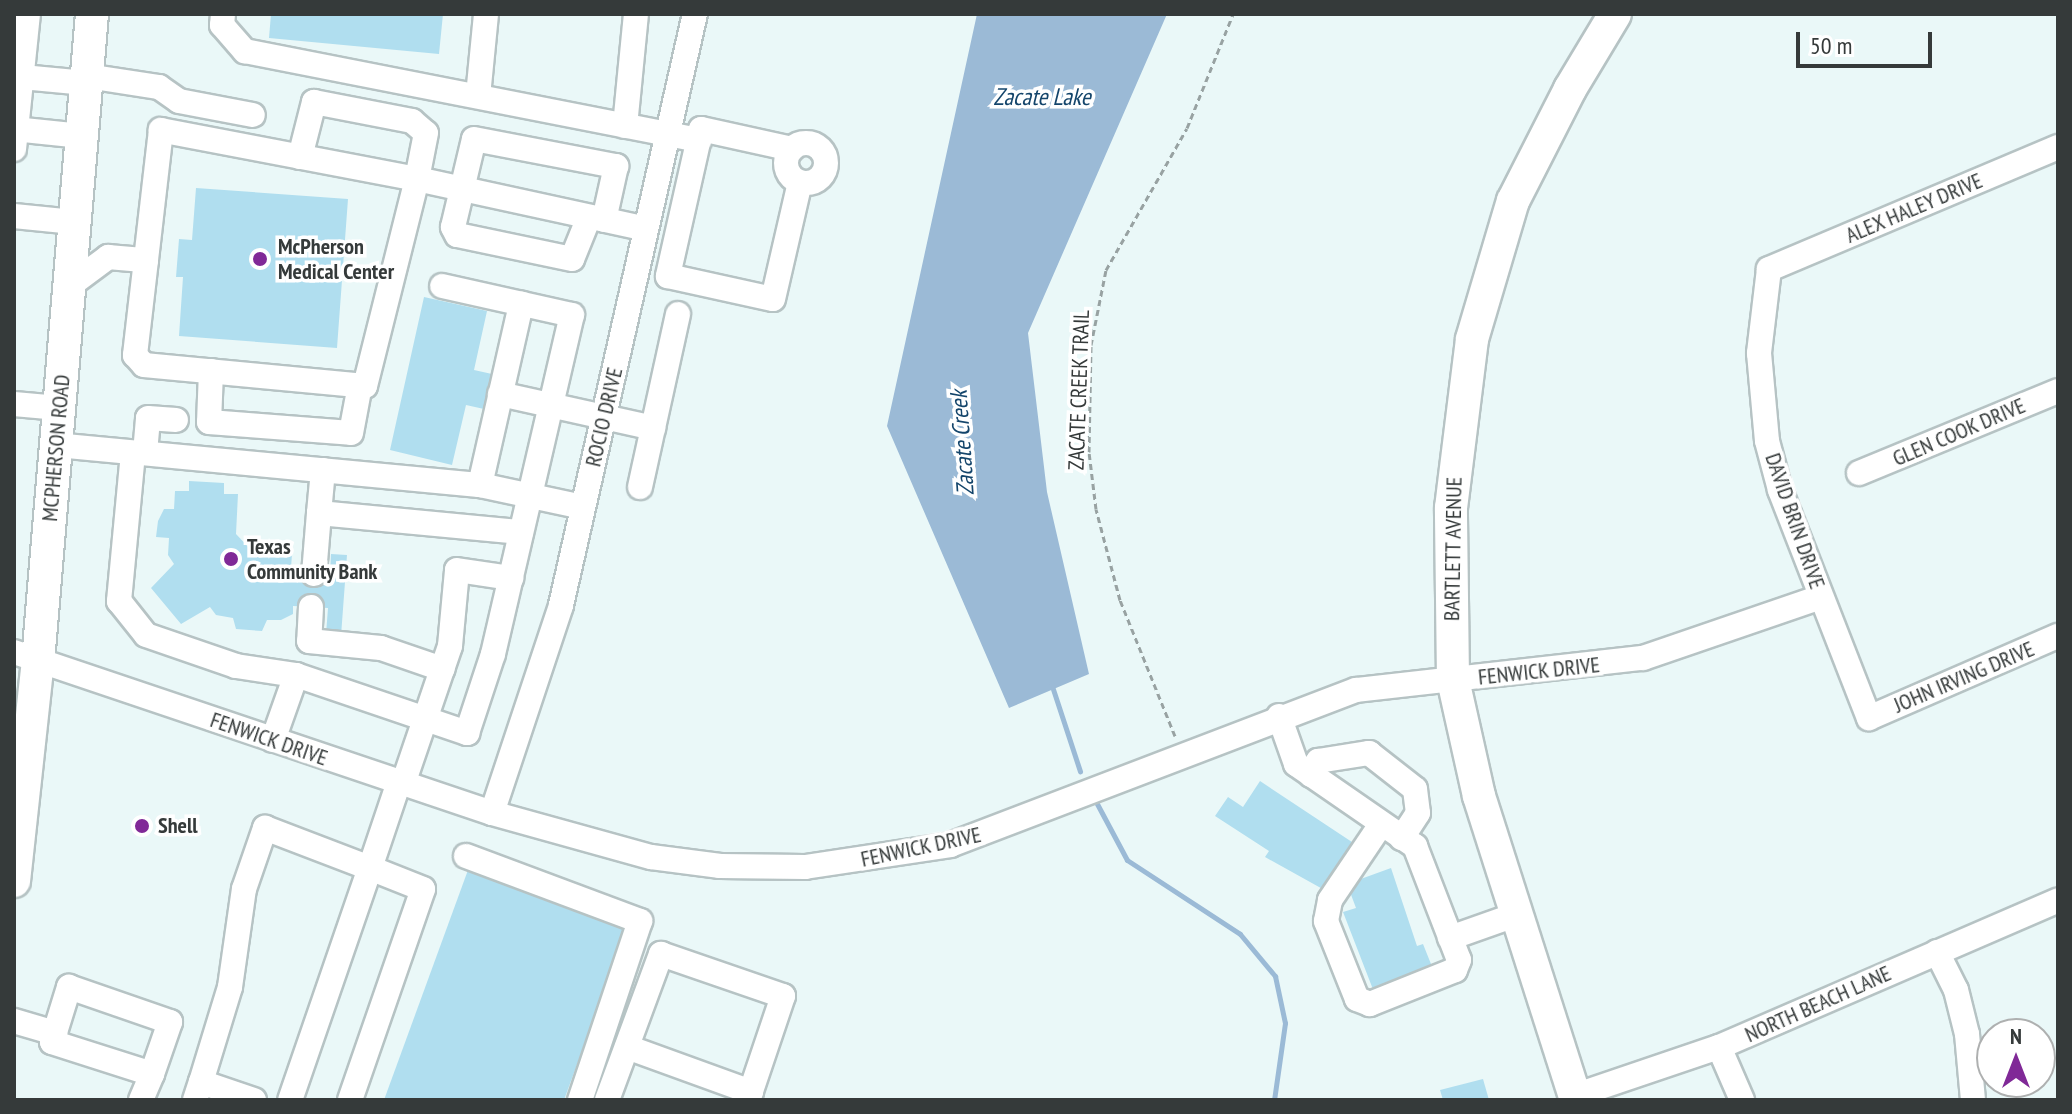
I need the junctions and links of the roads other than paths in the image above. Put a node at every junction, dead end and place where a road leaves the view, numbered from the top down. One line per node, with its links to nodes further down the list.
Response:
1 (28, 14): 8 (street)
2 (92, 14): 9 (main road, MCPHERSON ROAD)
3 (223, 14): 10 (street)
4 (636, 14): 12 (street)
5 (695, 14): 13 (street, ROCIO DRIVE)
6 (1615, 14): 61 (main road, BARTLETT AVENUE)
7 (485, 15): 10 (street)
8 (22, 77): 9 (street); 14 (street)
9 (86, 80): 11 (street); 15 (main road, MCPHERSON ROAD)
10 (478, 96): 12 (street)
11 (253, 115)
12 (625, 126): 13 (street)
13 (668, 135): 16 (street); 26 (street, ROCIO DRIVE)
14 (15, 136): 15 (street)
15 (82, 136): 25 (main road, MCPHERSON ROAD)
16 (699, 140): 18 (street); 21 (street)
17 (2058, 147): 28 (street, ALEX HALEY DRIVE)
18 (792, 149): 21 (street); 21 (street)
19 (300, 157): 20 (street); 20 (street); 27 (street)
20 (417, 179): 22 (street); 34 (street)
21 (800, 182)
22 (463, 190): 24 (street); 24 (street); 24 (street)
23 (14, 216): 25 (street)
24 (597, 219): 26 (street)
25 (74, 222): 29 (main road, MCPHERSON ROAD)
26 (646, 229): 40 (street, ROCIO DRIVE)
27 (146, 260): 29 (street); 33 (street)
28 (1769, 269): 55 (street, DAVID BRIN DRIVE)
29 (69, 286): 39 (main road, MCPHERSON ROAD)
30 (442, 286): 31 (street)
31 (521, 304): 36 (street); 38 (street)
32 (678, 314): 42 (street)
33 (211, 371): 34 (street); 34 (street)
34 (360, 385)
35 (2058, 391): 46 (street, GLEN COOK DRIVE)
36 (500, 394): 38 (street); 47 (street)
37 (14, 404): 39 (street)
38 (551, 406): 40 (street); 49 (street)
39 (59, 408): 43 (main road, MCPHERSON ROAD)
40 (603, 418): 42 (street); 50 (street, ROCIO DRIVE)
41 (176, 420): 44 (street)
42 (653, 428): 48 (street)
43 (56, 445): 44 (street); 58 (main road, MCPHERSON ROAD)
44 (139, 453): 45 (street); 60 (street)
45 (323, 470): 47 (street); 51 (street)
46 (1859, 473)
47 (480, 485): 49 (street)
48 (640, 487)
49 (530, 496): 50 (street); 52 (street)
50 (583, 507): 68 (street, ROCIO DRIVE)
51 (319, 513): 52 (street); 53 (street)
52 (521, 532): 54 (street)
53 (314, 574)
54 (511, 578): 59 (street); 64 (street)
55 (1821, 597): 61 (street, FENWICK DRIVE); 63 (street, DAVID BRIN DRIVE)
56 (311, 607): 59 (street)
57 (2058, 636): 63 (street, JOHN IRVING DRIVE)
58 (26, 656): 65 (street, FENWICK DRIVE); 72 (main road, MCPHERSON ROAD)
59 (442, 669): 64 (street)
60 (296, 675): 64 (street); 65 (street)
61 (1453, 680): 62 (street, FENWICK DRIVE); 74 (main road, BARTLETT AVENUE)
62 (1279, 716): 66 (street); 68 (street, FENWICK DRIVE)
63 (1869, 718)
64 (425, 719): 67 (street)
65 (273, 740): 67 (street, FENWICK DRIVE)
66 (1311, 775): 69 (street); 69 (street)
67 (401, 783): 68 (street, FENWICK DRIVE); 71 (street)
68 (492, 813)
69 (1391, 832): 75 (street); 75 (street)
70 (466, 856): 89 (street)
71 (370, 868): 82 (street); 87 (street); 88 (street)
72 (14, 881)
73 (2058, 900): 76 (street, NORTH BEACH LANE)
74 (1515, 915): 75 (street); 84 (main road, BARTLETT AVENUE)
75 (1450, 938)
76 (1937, 952): 80 (street, NORTH BEACH LANE); 92 (street)
77 (14, 1021): 78 (street)
78 (55, 1033): 81 (street); 81 (street)
79 (627, 1047): 83 (street); 83 (street); 90 (street)
80 (1719, 1047): 84 (street, NORTH BEACH LANE); 91 (street)
81 (154, 1066): 85 (street)
82 (198, 1091): 86 (street)
83 (750, 1096)
84 (1575, 1098)
85 (141, 1100)
86 (254, 1100)
87 (290, 1100)
88 (350, 1100)
89 (580, 1100)
90 (607, 1100)
91 (1742, 1100)
92 (1973, 1100)

